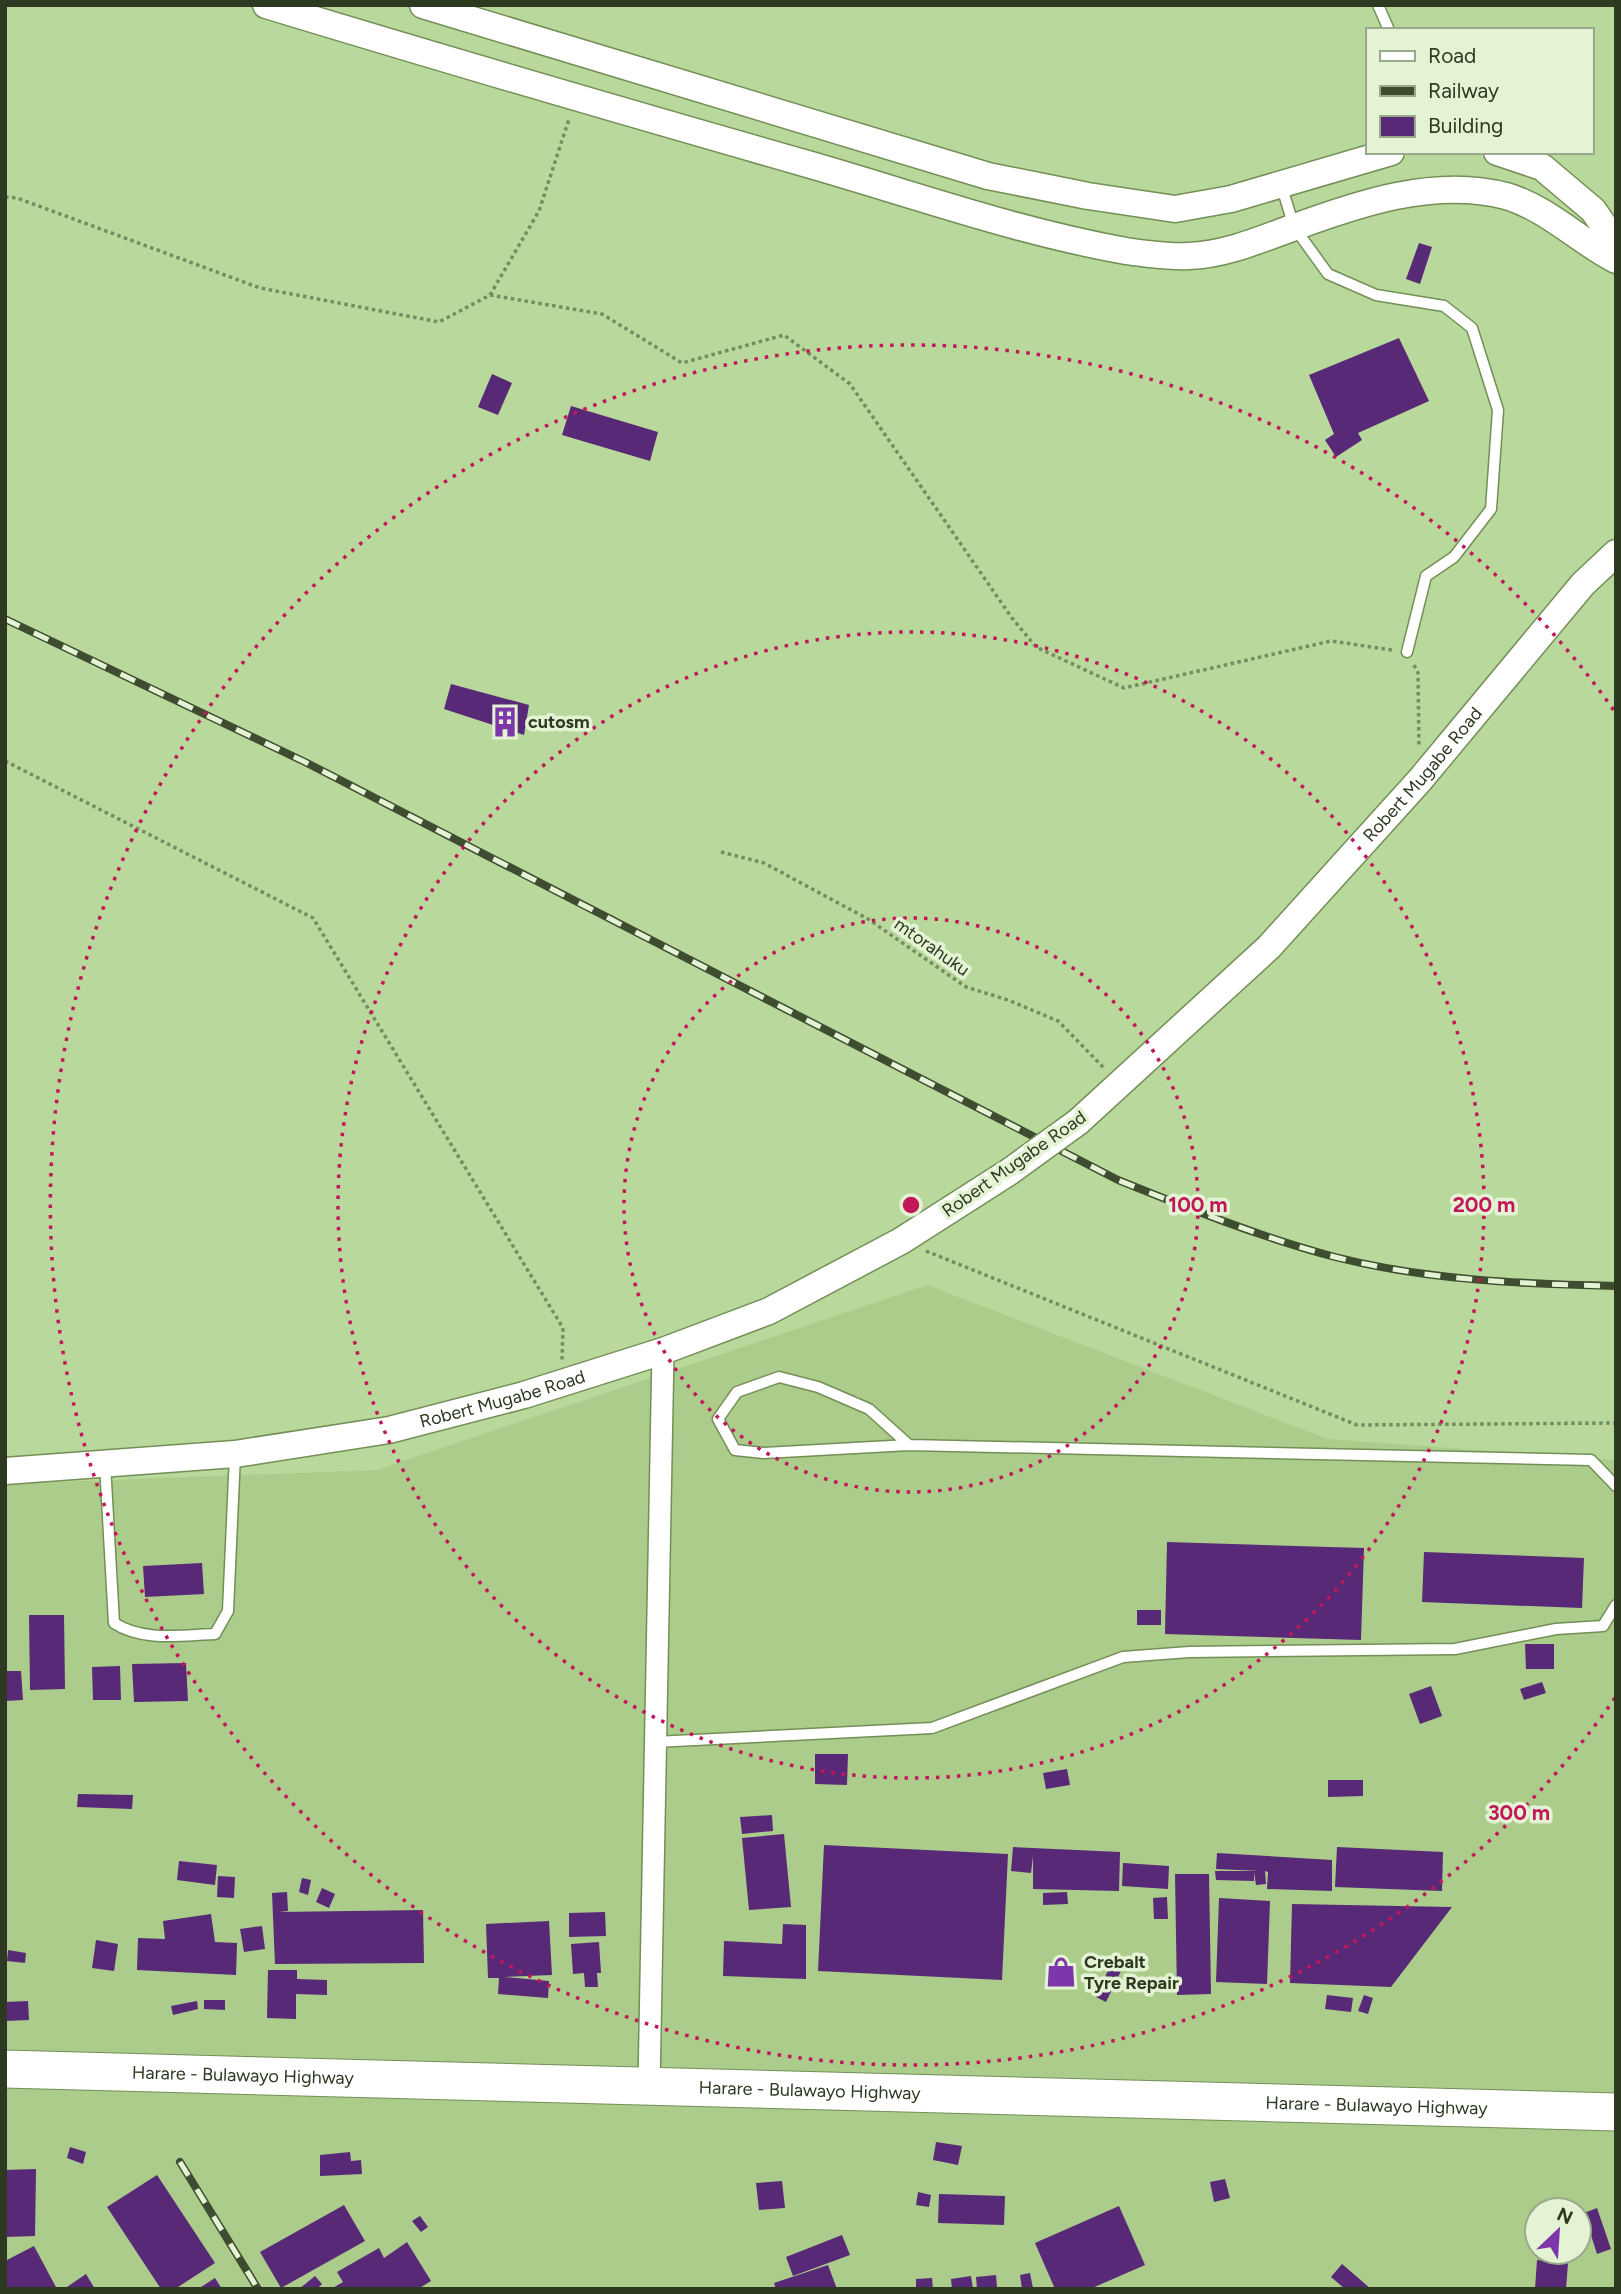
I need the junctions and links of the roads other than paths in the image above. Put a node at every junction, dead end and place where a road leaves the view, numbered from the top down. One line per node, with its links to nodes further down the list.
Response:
1 (266, 5): 8 (street)
2 (423, 5): 7 (street)
3 (1378, 5): 4 (lane)
4 (1388, 28)
5 (1384, 154): 7 (street)
6 (1503, 154): 9 (street)
7 (1281, 184): 8 (lane)
8 (1294, 227): 10 (street); 12 (lane)
9 (1616, 243)
10 (1616, 260)
11 (1616, 553): 13 (street, Robert Mugabe Road, bridge)
12 (1407, 652)
13 (663, 1351): 15 (street, Robert Mugabe Road); 20 (street)
14 (909, 1445): 14 (lane); 18 (lane)
15 (235, 1454): 16 (street, Robert Mugabe Road); 16 (lane)
16 (105, 1464): 17 (street, Robert Mugabe Road)
17 (5, 1471)
18 (1616, 1486)
19 (1616, 1605): 20 (lane)
20 (655, 1742): 22 (street)
21 (5, 2069): 22 (highway, Harare - Bulawayo Highway)
22 (649, 2085): 23 (highway, Harare - Bulawayo Highway)
23 (1616, 2112)

